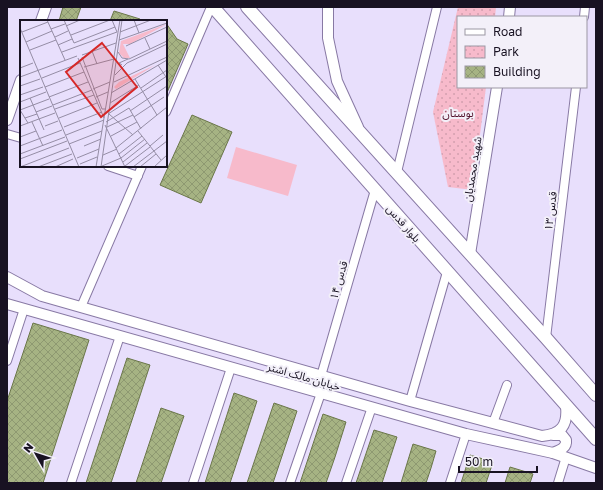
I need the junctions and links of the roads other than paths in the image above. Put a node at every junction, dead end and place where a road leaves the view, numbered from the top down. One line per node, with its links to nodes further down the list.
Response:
1 (46, 7): 6 (street)
2 (212, 7): 10 (street); 19 (main road, بلوار قدس)
3 (247, 7): 12 (main road)
4 (328, 7): 12 (street)
5 (437, 7): 17 (street)
6 (41, 20)
7 (20, 83): 11 (street)
8 (498, 88): 20 (street, شهید محمدیان)
9 (576, 88): 27 (street, قدس ۱۳)
10 (167, 110)
11 (7, 120)
12 (360, 130): 17 (main road)
13 (7, 134): 14 (street)
14 (20, 138)
15 (111, 167): 18 (street)
16 (142, 167): 18 (street)
17 (397, 172): 20 (main road)
18 (138, 176): 24 (street)
19 (375, 190): 21 (main road, بلوار قدس); 30 (street, قدس ۱۴)
20 (470, 254): 27 (main road)
21 (448, 272): 34 (street); 35 (main road, بلوار قدس)
22 (7, 277): 24 (street, خیابان مالک اشتر)
23 (7, 304): 25 (street, خیابان مالک اشتر)
24 (81, 307): 30 (street, خیابان مالک اشتر)
25 (24, 309): 26 (street, خیابان مالک اشتر); 28 (street)
26 (120, 336): 29 (street, خیابان مالک اشتر); 44 (street)
27 (546, 338): 33 (main road)
28 (7, 361)
29 (231, 368): 32 (street, خیابان مالک اشتر); 45 (street)
30 (321, 376): 34 (street, خیابان مالک اشتر)
31 (507, 385): 37 (street)
32 (321, 393): 36 (street, خیابان مالک اشتر); 46 (street)
33 (596, 395)
34 (410, 401): 37 (street, خیابان مالک اشتر)
35 (566, 406): 39 (street); 40 (main road, بلوار قدس)
36 (372, 407): 38 (street, خیابان مالک اشتر); 47 (street)
37 (493, 423): 39 (street, خیابان مالک اشتر)
38 (466, 434): 41 (street, خیابان مالک اشتر); 48 (street)
39 (553, 435): 41 (street)
40 (596, 439)
41 (553, 454): 42 (street, خیابان مالک اشتر)
42 (566, 457): 43 (street, خیابان مالک اشتر); 49 (street)
43 (596, 468)
44 (71, 483)
45 (193, 483)
46 (290, 483)
47 (346, 483)
48 (450, 483)
49 (558, 483)

